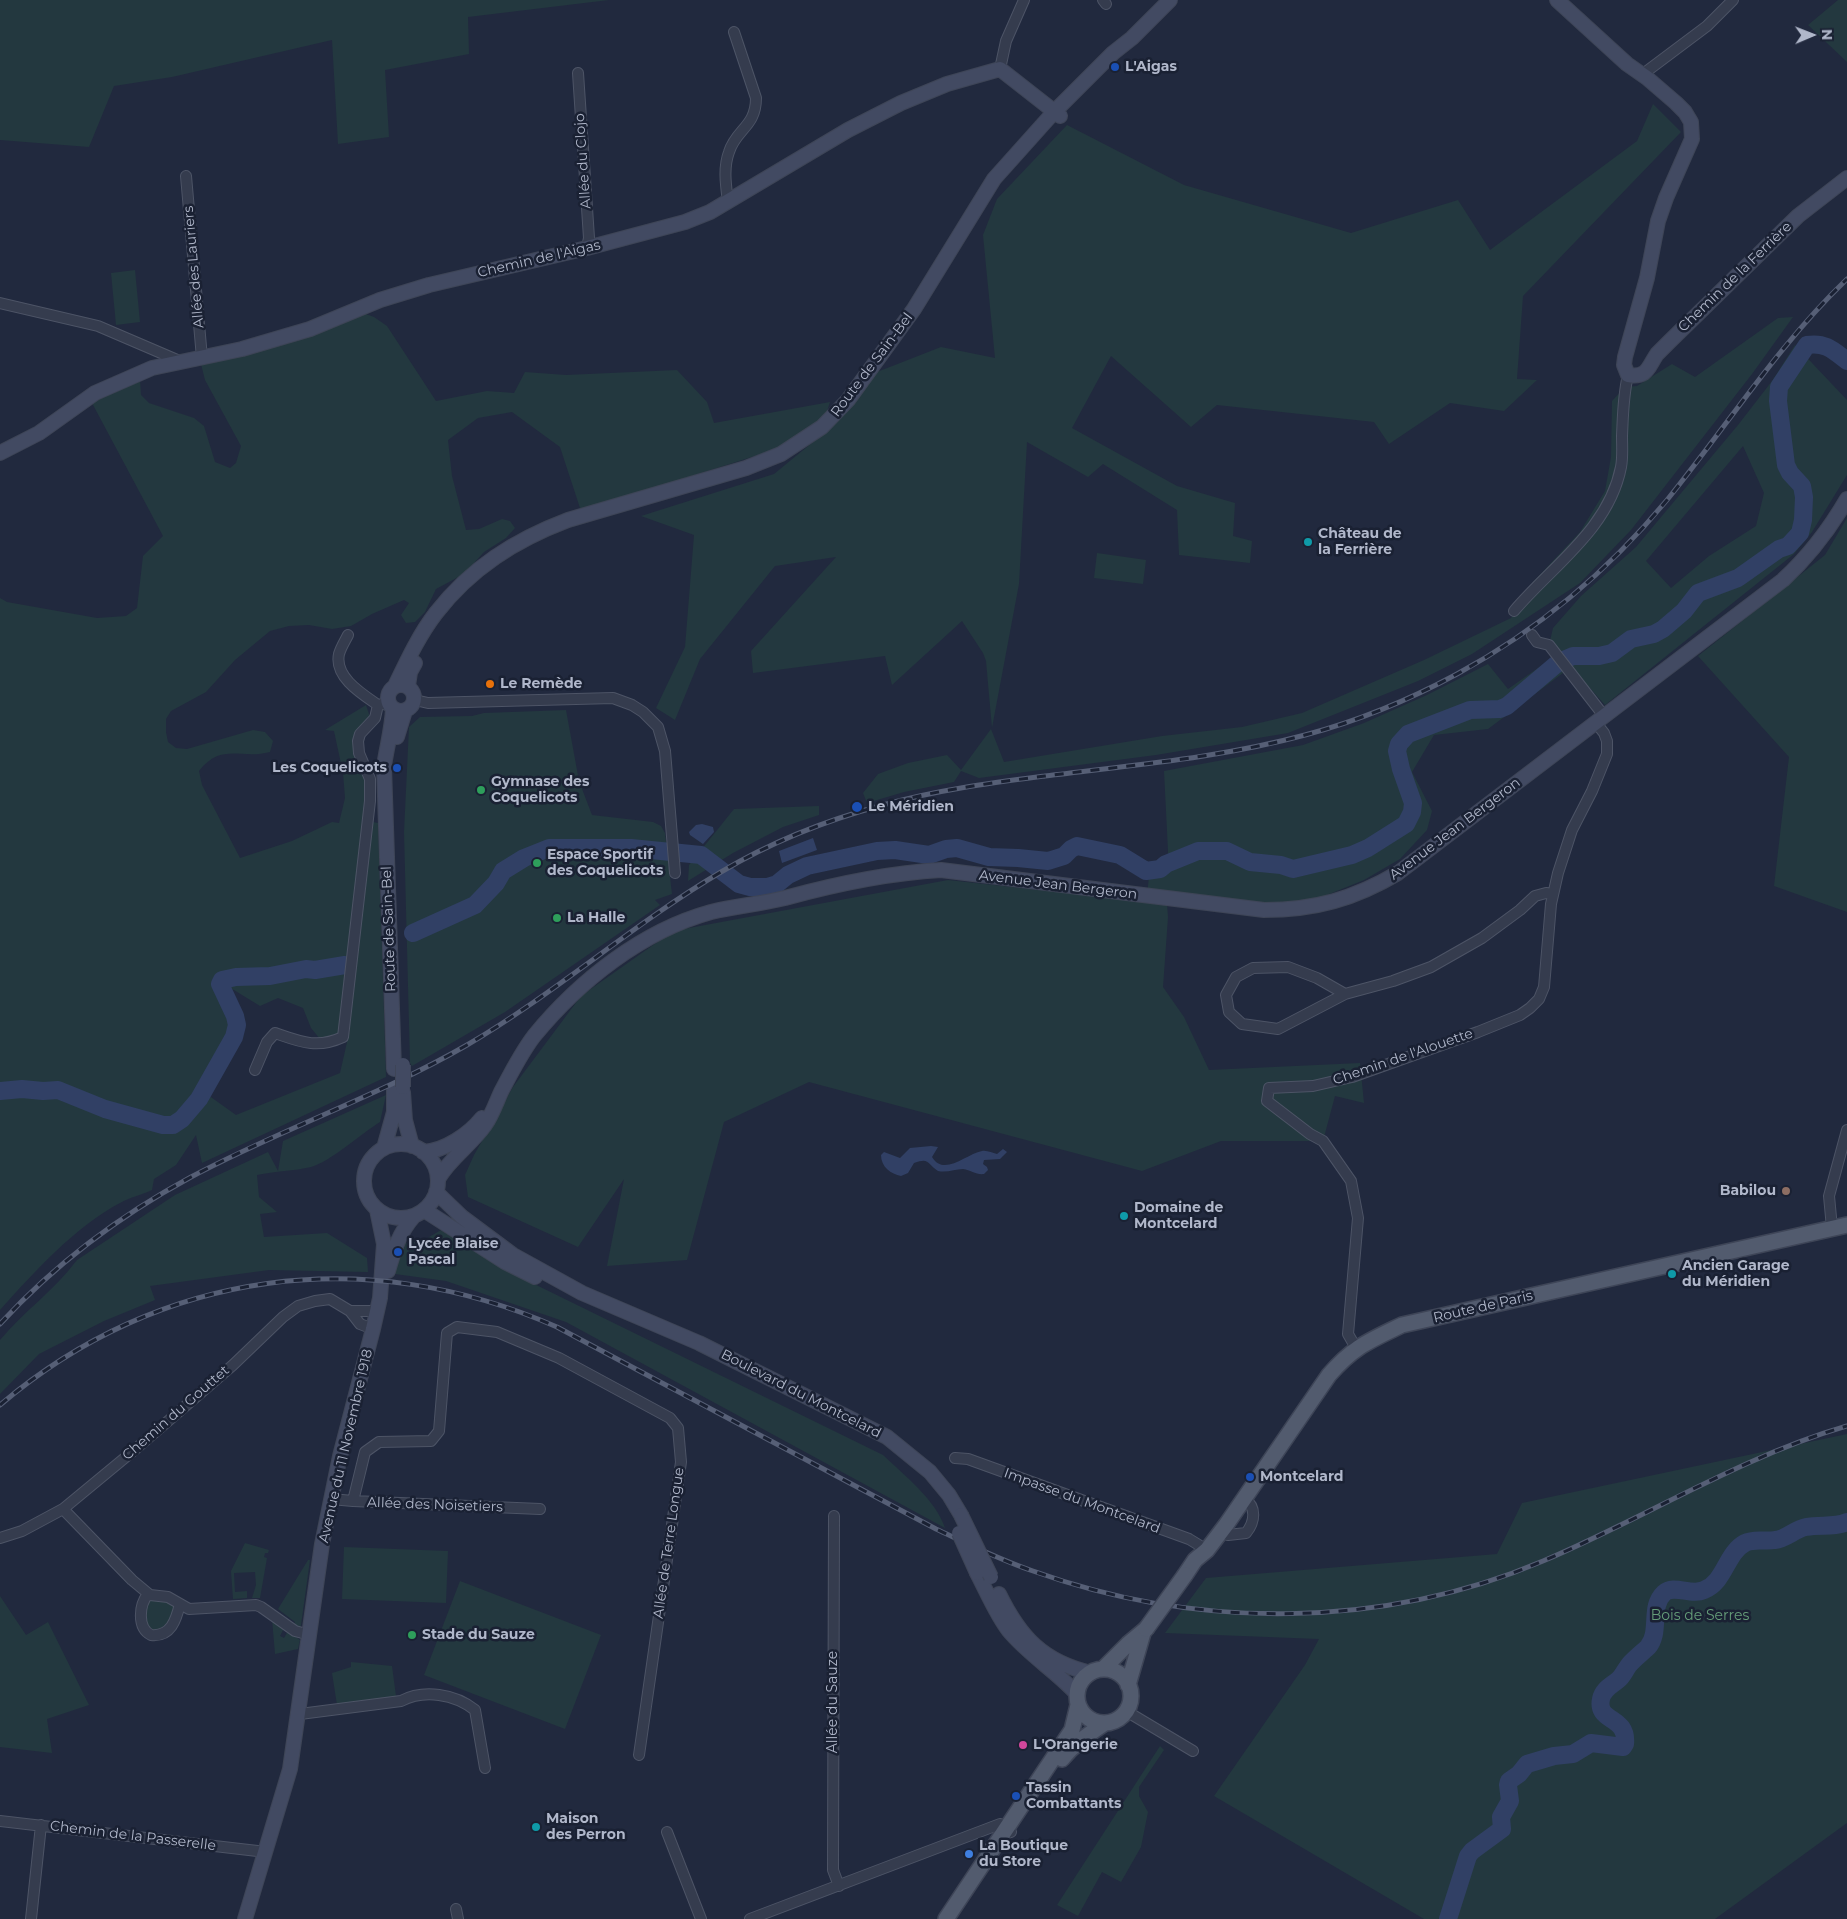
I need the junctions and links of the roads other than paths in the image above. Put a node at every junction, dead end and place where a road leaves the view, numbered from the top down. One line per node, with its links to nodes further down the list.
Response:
1 (1024, 0): 6 (street)
2 (1170, 0): 9 (main road, Route de Sain-Bel)
3 (1557, 0): 8 (main road)
4 (1733, 0): 8 (street)
5 (734, 32): 12 (street)
6 (1000, 69): 9 (main road); 12 (main road, Chemin de l'Aigas)
7 (578, 73): 13 (street, Allée du Clojo)
8 (1643, 74): 17 (main road)
9 (1057, 114): 23 (main road, Route de Sain-Bel)
10 (186, 176): 15 (street, Allée des Lauriers)
11 (1847, 178): 17 (main road, Chemin de la Ferrière)
12 (728, 202): 13 (main road, Chemin de l'Aigas)
13 (587, 248): 15 (main road, Chemin de l'Aigas)
14 (0, 303): 16 (street)
15 (202, 358): 16 (main road, Chemin de l'Aigas)
16 (183, 362): 18 (main road, Chemin de l'Aigas)
17 (1628, 375): 20 (street)
18 (0, 453)
19 (1847, 499): 26 (main road, Avenue Jean Bergeron)
20 (1514, 611)
21 (348, 635): 25 (street)
22 (1532, 635): 26 (street, Chemin de l'Alouette)
23 (401, 686): 24 (main road); 25 (main road, Route de Sain-Bel)
24 (415, 700): 25 (main road); 27 (street)
25 (391, 707): 30 (street); 31 (main road, Route de Sain-Bel, bridge)
26 (1600, 719): 28 (street, Chemin de l'Alouette); 32 (main road, Avenue Jean Bergeron)
27 (675, 873)
28 (1552, 894): 29 (street); 43 (street, Chemin de l'Alouette)
29 (1345, 994): 29 (street)
30 (255, 1070)
31 (398, 1089): 34 (main road, Route de Sain-Bel); 35 (main road, Route de Sain-Bel)
32 (500, 1093): 35 (main road, Avenue Jean Bergeron); 36 (main road, Avenue Jean Bergeron)
33 (1847, 1130): 39 (street)
34 (384, 1148): 35 (main road); 37 (main road)
35 (418, 1149): 36 (main road)
36 (437, 1185): 38 (main road); 51 (main road, Boulevard du Montcelard)
37 (377, 1210): 38 (main road); 40 (main road, Avenue du 11 Novembre 1918)
38 (419, 1213): 40 (main road, Avenue du 11 Novembre 1918); 51 (main road, Boulevard du Montcelard)
39 (1842, 1225): 43 (main road, Route de Paris)
40 (378, 1304): 41 (street, Chemin du Gouttet); 42 (main road, Avenue du 11 Novembre 1918)
41 (350, 1311): 42 (street, Chemin du Gouttet); 48 (street, Chemin du Gouttet)
42 (373, 1328): 46 (main road, Avenue du 11 Novembre 1918)
43 (1356, 1348): 45 (main road, Route de Paris)
44 (955, 1458): 54 (street, Impasse du Montcelard)
45 (1244, 1498): 52 (main road, Route de Paris); 52 (street)
46 (331, 1499): 47 (street, Allée des Noisetiers); 59 (main road, Avenue du 11 Novembre 1918)
47 (353, 1501): 49 (street, Allée des Noisetiers); 67 (street, Allée de Terre Longue)
48 (63, 1509): 53 (street, Chemin du Gouttet); 56 (street)
49 (540, 1509)
50 (834, 1516): 74 (street, Allée du Sauze)
51 (957, 1517): 55 (main road, Boulevard du Montcelard, bridge)
52 (1220, 1533): 54 (main road, Route de Paris)
53 (0, 1538)
54 (1204, 1551): 58 (main road, Route de Paris, bridge)
55 (984, 1575): 60 (main road, Boulevard du Montcelard); 62 (main road, Boulevard du Montcelard)
56 (148, 1594): 57 (street); 57 (street)
57 (180, 1604): 59 (street)
58 (1145, 1631): 60 (main road, Route de Paris); 61 (main road, Route de Paris)
59 (310, 1635): 64 (main road, Avenue du 11 Novembre 1918)
60 (1097, 1671): 61 (main road); 62 (main road)
61 (1128, 1685): 63 (main road)
62 (1078, 1699): 65 (main road); 71 (main road)
63 (1126, 1711): 65 (main road); 66 (street)
64 (300, 1714): 68 (street); 73 (main road, Avenue du 11 Novembre 1918)
65 (1105, 1723): 71 (main road)
66 (1194, 1751)
67 (639, 1755)
68 (485, 1768)
69 (0, 1821): 70 (street, Chemin de la Passerelle)
70 (41, 1826): 73 (street, Chemin de la Passerelle); 75 (street)
71 (1009, 1831): 74 (street); 79 (main road); 80 (main road)
72 (667, 1832): 77 (street)
73 (266, 1852): 76 (main road, Avenue du 11 Novembre 1918)
74 (839, 1886): 78 (street)
75 (31, 1919)
76 (245, 1919)
77 (701, 1919)
78 (750, 1919)
79 (946, 1919)
80 (953, 1919)

